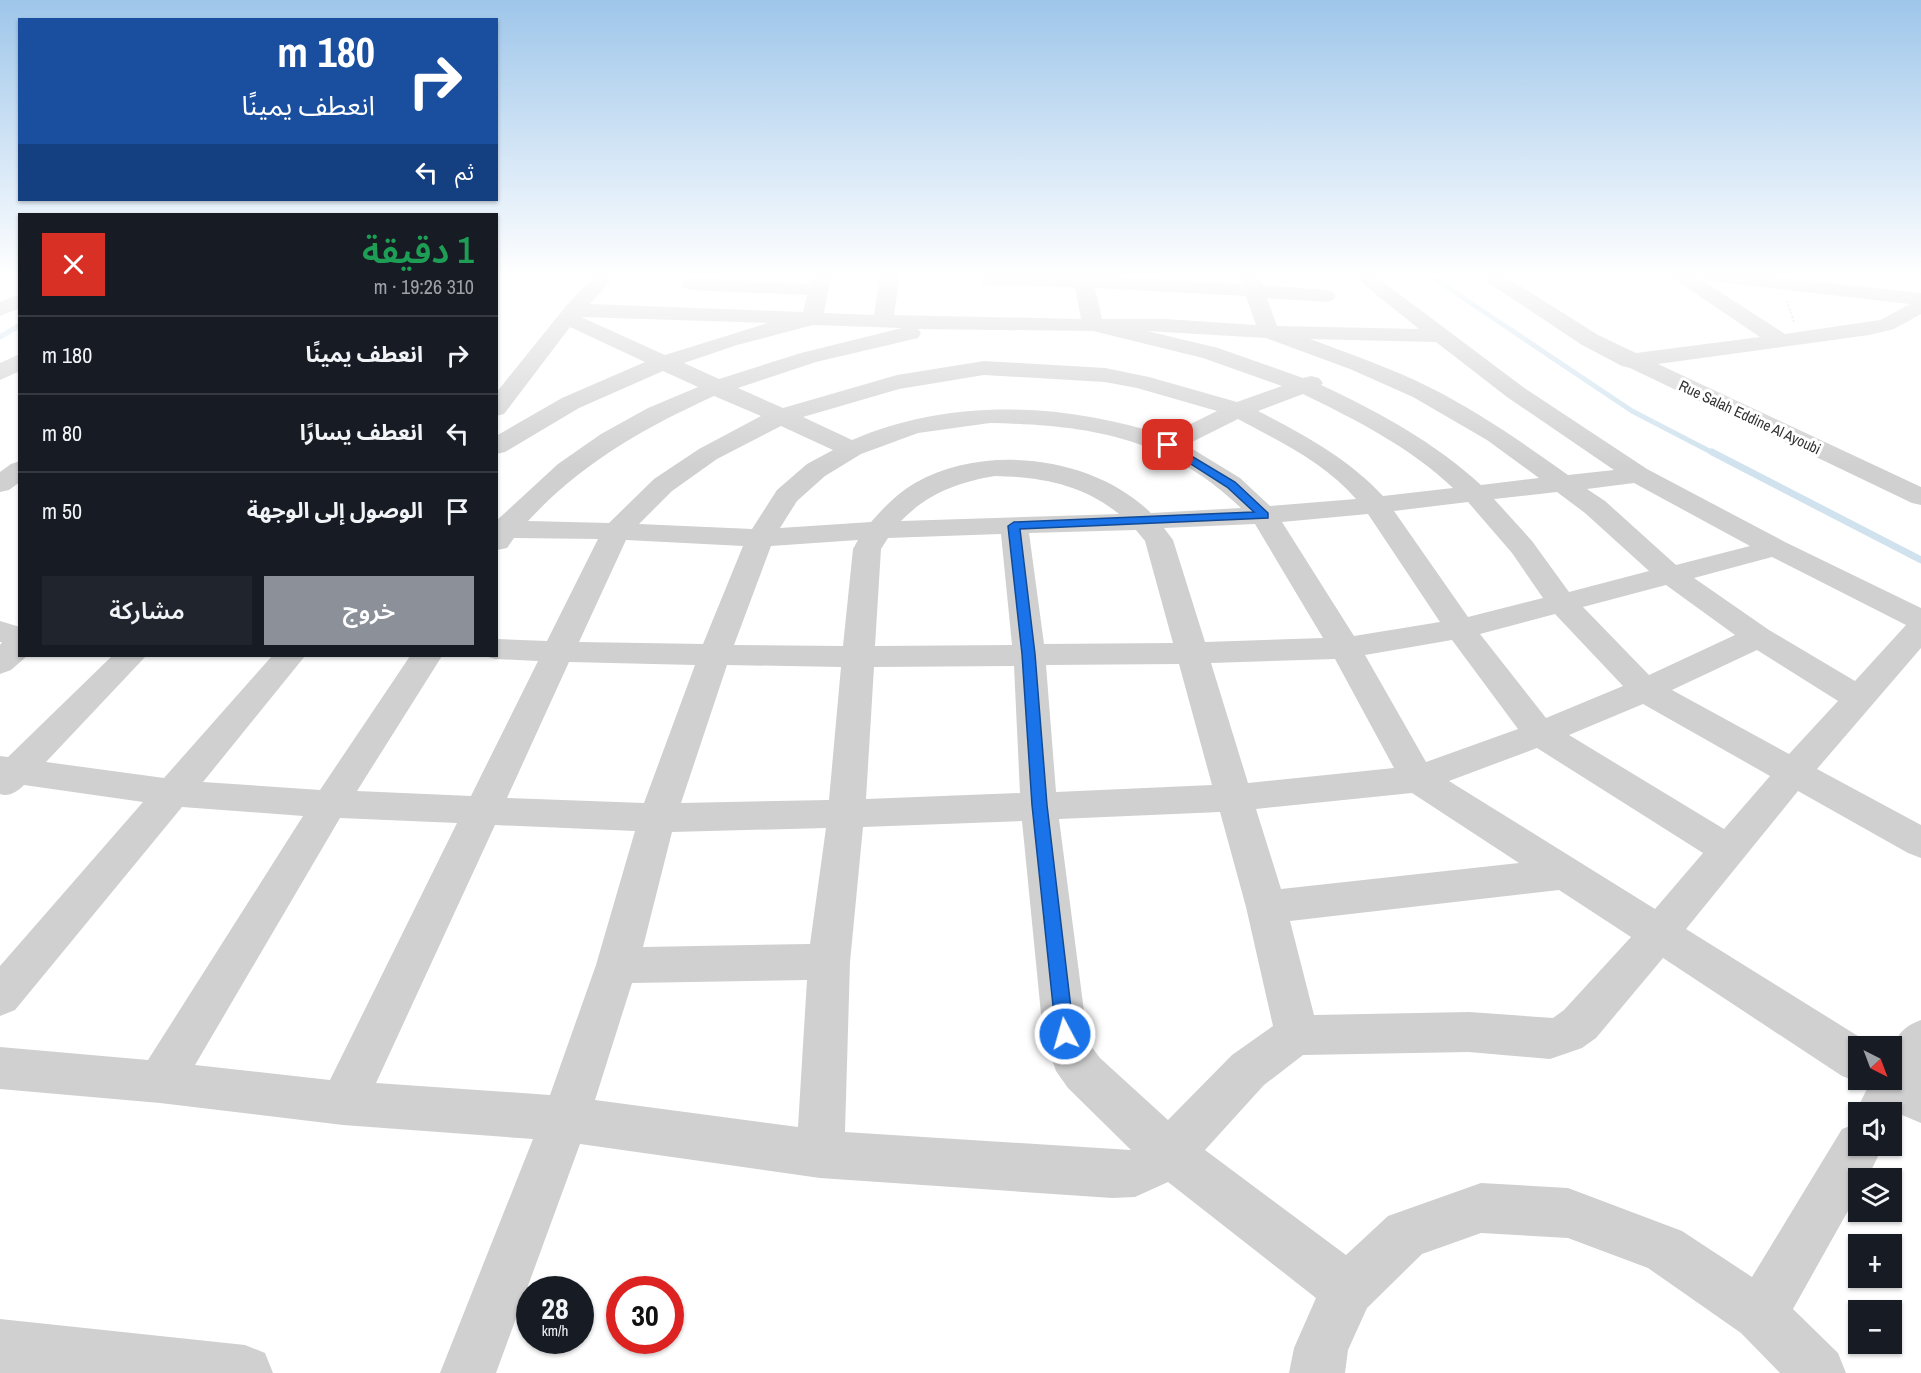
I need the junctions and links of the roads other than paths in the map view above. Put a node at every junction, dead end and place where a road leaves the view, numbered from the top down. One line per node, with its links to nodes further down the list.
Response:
1 (550, 339): 20 (street)
2 (619, 339): 14 (street)
3 (734, 339): 14 (street)
4 (888, 339): 17 (street)
5 (987, 339): 18 (street)
6 (1152, 339): 16 (street)
7 (1289, 339): 15 (street)
8 (1428, 339): 15 (street)
9 (1437, 339): 19 (street)
10 (1590, 339): 13 (street, Rue Salah Eddine Al Ayoubi)
11 (1797, 339): 12 (street)
12 (1791, 340): 13 (street)
13 (1630, 361): 34 (street, Rue Salah Eddine Al Ayoubi)
14 (663, 362): 17 (street); 25 (street)
15 (1358, 364): 16 (street); 21 (street)
16 (1304, 386): 22 (street); 33 (street)
17 (716, 387): 23 (street); 41 (street)
18 (987, 392): 22 (street); 23 (street); 24 (street); 26 (street)
19 (1515, 392): 21 (street); 30 (street)
20 (498, 406)
21 (1452, 408): 32 (street)
22 (1238, 410): 24 (street); 35 (street)
23 (780, 417): 26 (street); 40 (street)
24 (1168, 445): 36 (street)
25 (498, 446)
26 (852, 449): 42 (street)
27 (0, 455): 28 (street)
28 (18, 461)
29 (18, 470): 31 (street)
30 (1638, 475): 32 (street); 43 (street)
31 (0, 484)
32 (1567, 485): 33 (street); 44 (street)
33 (1474, 493): 35 (street); 45 (street)
34 (1921, 497)
35 (1376, 505): 36 (street); 48 (street)
36 (1264, 515): 37 (street); 53 (street)
37 (1147, 522): 38 (street); 39 (street); 56 (street)
38 (1014, 526): 39 (street); 57 (street)
39 (877, 530): 42 (street); 62 (street)
40 (616, 531): 41 (street); 42 (street); 55 (street)
41 (499, 534)
42 (760, 538): 58 (street)
43 (1775, 548): 44 (street); 46 (street)
44 (1669, 574): 45 (street); 51 (street)
45 (1562, 603): 48 (street); 64 (street)
46 (1921, 620)
47 (1921, 628): 65 (street)
48 (1460, 629): 53 (street); 66 (street)
49 (0, 631): 50 (street)
50 (18, 637)
51 (1758, 638): 64 (street); 65 (street)
52 (18, 642): 63 (street)
53 (1345, 648): 56 (street); 69 (street)
54 (498, 649): 55 (street)
55 (558, 652): 58 (street); 74 (street)
56 (1194, 653): 57 (street); 71 (street)
57 (1029, 654): 62 (street); 73 (street)
58 (714, 656): 62 (street); 76 (street)
59 (129, 657): 68 (street)
60 (289, 657): 70 (street)
61 (425, 657): 72 (street)
62 (859, 657): 75 (street)
63 (0, 663)
64 (1645, 690): 66 (street); 67 (street)
65 (1860, 699): 67 (street)
66 (1540, 734): 69 (street); 78 (street)
67 (1794, 772): 77 (street); 78 (street)
68 (5, 776): 70 (street)
69 (1418, 778): 71 (street); 79 (street)
70 (174, 793): 72 (street); 84 (street)
71 (1234, 798): 73 (street); 80 (street)
72 (330, 804): 74 (street); 90 (street)
73 (1040, 805): 75 (street); 93 (street)
74 (481, 811): 76 (street); 91 (street)
75 (846, 814): 76 (street); 82 (street)
76 (657, 818): 83 (street)
77 (1921, 843)
78 (1728, 850): 81 (street)
79 (1568, 873): 80 (street); 81 (street)
80 (1266, 907): 85 (street)
81 (1660, 932): 85 (street); 87 (street)
82 (829, 962): 83 (street); 94 (street)
83 (617, 965): 92 (street)
84 (0, 998)
85 (1297, 1035): 93 (street)
86 (1921, 1040): 89 (street)
87 (1848, 1061)
88 (0, 1068): 90 (street)
89 (1902, 1068)
90 (160, 1082): 91 (street)
91 (343, 1103): 92 (street)
92 (565, 1119): 94 (street); 100 (street)
93 (1168, 1152): 94 (street); 96 (street)
94 (820, 1154)
95 (1853, 1156): 97 (street)
96 (1348, 1289): 97 (street); 101 (street)
97 (1760, 1314): 102 (street)
98 (0, 1346): 99 (street)
99 (245, 1373)
100 (468, 1373)
101 (1317, 1373)
102 (1818, 1373)

